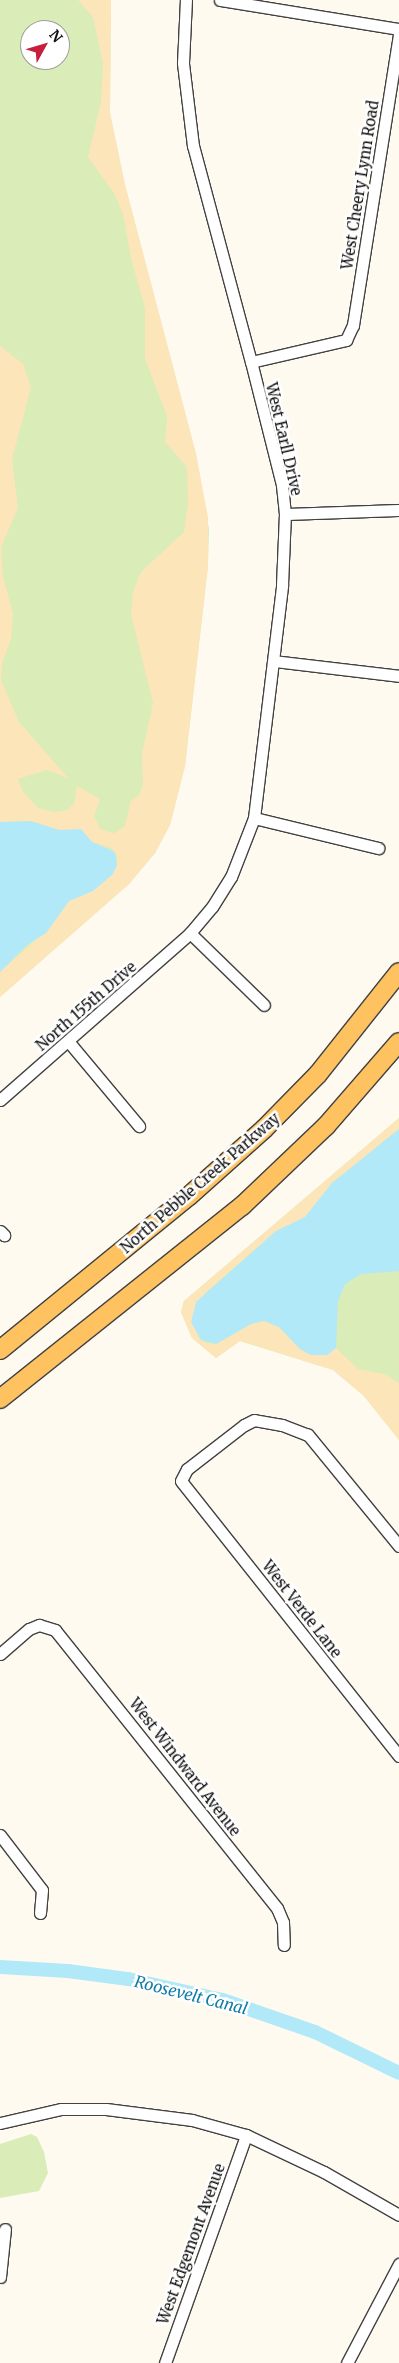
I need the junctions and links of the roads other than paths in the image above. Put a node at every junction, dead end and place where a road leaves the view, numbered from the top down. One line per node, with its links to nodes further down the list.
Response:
1 (186, 0): 5 (street, West Earll Drive)
2 (220, 0): 3 (street)
3 (399, 29)
4 (399, 33): 5 (street, West Cheery Lynn Road)
5 (251, 362): 7 (street, West Earll Drive)
6 (399, 510): 7 (street)
7 (285, 514): 8 (street, West Earll Drive)
8 (274, 662): 9 (street); 10 (street, West Earll Drive)
9 (399, 676)
10 (254, 818): 11 (street); 12 (street, West Earll Drive)
11 (378, 848)
12 (190, 933): 14 (street); 15 (street, North 155th Drive)
13 (399, 972): 19 (main road, North Pebble Creek Parkway)
14 (264, 1005)
15 (68, 1041): 17 (street, North 155th Drive); 18 (street)
16 (399, 1042): 20 (main road)
17 (0, 1100)
18 (139, 1126)
19 (0, 1350)
20 (0, 1399)
21 (399, 1546): 23 (street, West Verde Lane)
22 (0, 1654): 26 (street, West Windward Avenue)
23 (399, 1756)
24 (0, 1835): 25 (street)
25 (40, 1913)
26 (284, 1945)
27 (0, 2123): 28 (street)
28 (246, 2135): 29 (street); 33 (street, West Edgemont Avenue)
29 (399, 2215)
30 (5, 2229): 32 (street)
31 (399, 2264): 34 (street)
32 (0, 2277)
33 (165, 2363)
34 (347, 2363)

